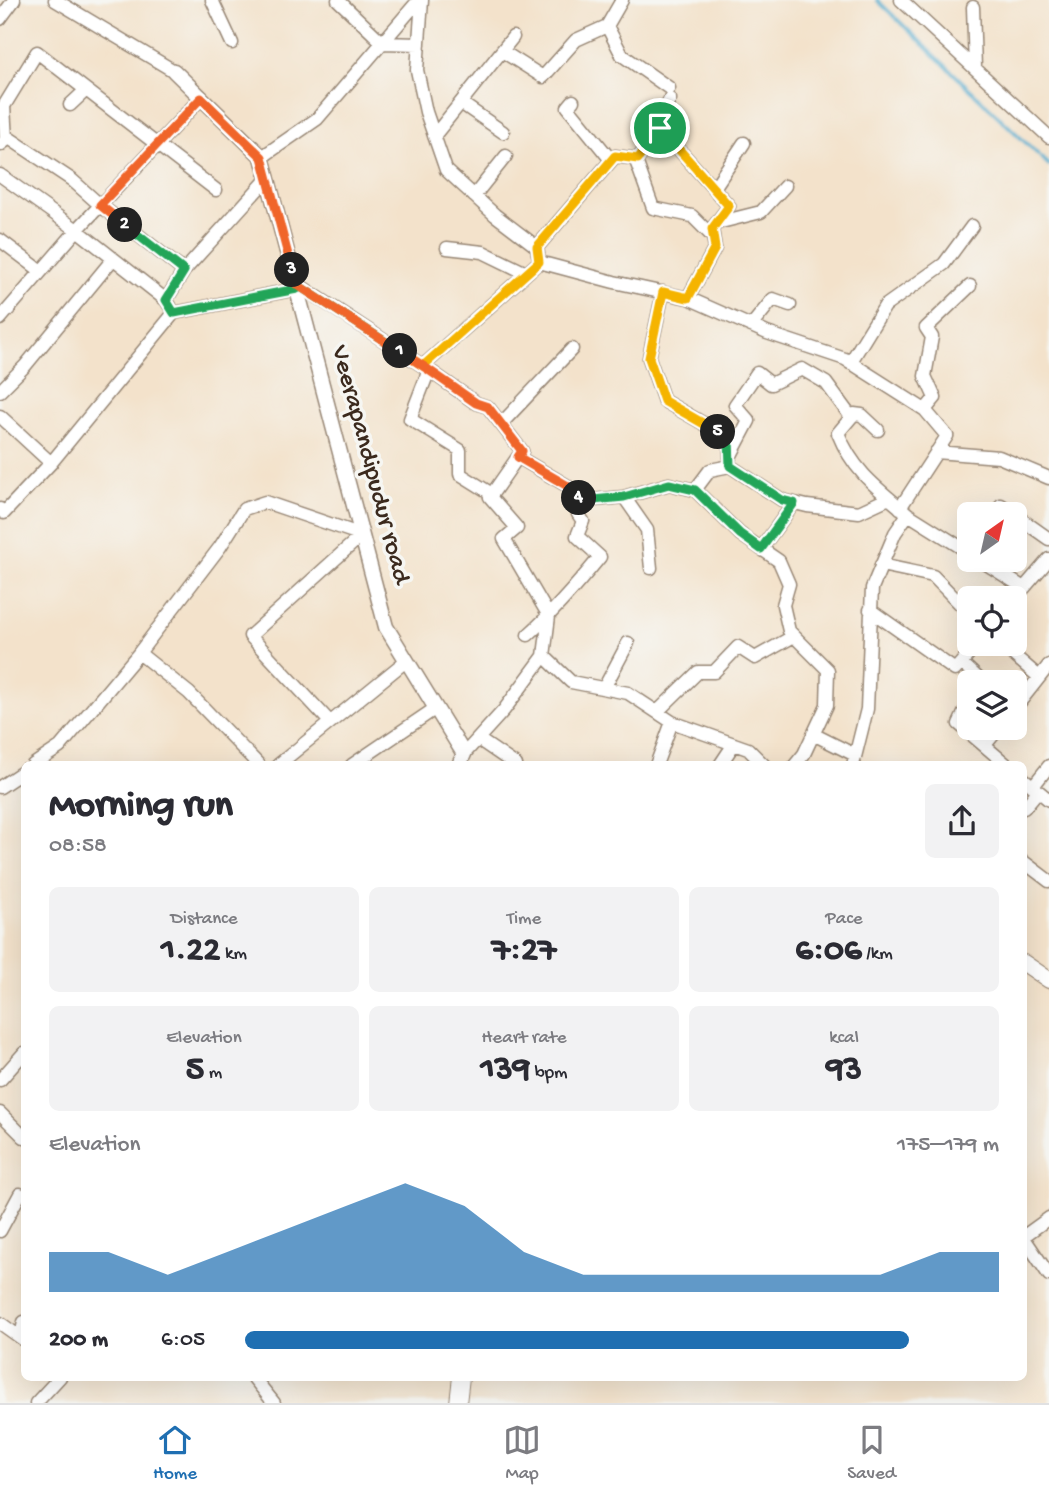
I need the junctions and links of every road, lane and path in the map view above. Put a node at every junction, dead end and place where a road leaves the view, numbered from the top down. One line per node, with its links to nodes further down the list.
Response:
1 (14, 0): 9 (street)
2 (55, 0): 17 (street)
3 (212, 0): 12 (street)
4 (338, 0): 13 (street)
5 (421, 0): 13 (street); 14 (street)
6 (622, 0): 10 (street)
7 (901, 0): 16 (street)
8 (973, 7): 16 (street)
9 (0, 19)
10 (607, 26): 15 (street); 23 (street)
11 (513, 37): 15 (street)
12 (232, 43)
13 (383, 43): 14 (street); 31 (street)
14 (419, 44): 25 (street)
15 (502, 51): 21 (street)
16 (975, 68): 26 (street)
17 (174, 71): 19 (street)
18 (86, 89): 22 (street); 27 (street); 29 (street)
19 (201, 98): 29 (street); 31 (street)
20 (573, 101): 33 (street)
21 (461, 103): 24 (street); 25 (street)
22 (70, 105)
23 (660, 128): 32 (street); 37 (street)
24 (503, 132)
25 (435, 136): 39 (street)
26 (1049, 136)
27 (3, 142): 40 (street)
28 (744, 143): 37 (street)
29 (158, 145): 38 (street); 40 (street)
30 (506, 156): 39 (street)
31 (262, 157): 35 (street, Veerapandipudur road)
32 (635, 158): 33 (street); 44 (street)
33 (611, 160): 46 (street)
34 (0, 175): 43 (street)
35 (268, 178): 51 (street); 53 (street, Veerapandipudur road)
36 (785, 186): 41 (street)
37 (714, 188): 41 (street)
38 (216, 190)
39 (474, 196): 46 (street)
40 (100, 205): 43 (street); 51 (street)
41 (717, 223): 44 (street)
42 (972, 226): 63 (street)
43 (77, 230): 48 (street); 50 (street)
44 (713, 237): 56 (street)
45 (0, 240): 50 (street)
46 (537, 247): 49 (street)
47 (447, 248): 52 (street)
48 (113, 259): 57 (street); 65 (street)
49 (539, 262): 52 (street); 55 (street)
50 (41, 271): 60 (street)
51 (184, 271): 57 (street)
52 (526, 273): 64 (street)
53 (296, 286): 59 (street); 64 (street); 85 (street, Veerapandipudur road)
54 (970, 286): 66 (street)
55 (663, 292): 56 (street); 73 (street)
56 (688, 298): 61 (street)
57 (166, 300): 59 (street)
58 (790, 305): 61 (street)
59 (174, 313): 74 (street)
60 (0, 319)
61 (751, 326): 63 (street)
62 (572, 349): 69 (street)
63 (850, 363): 66 (street)
64 (426, 368): 69 (street); 77 (street)
65 (0, 391)
66 (925, 410): 71 (street)
67 (0, 416): 74 (street)
68 (851, 417): 70 (street); 73 (street); 79 (street)
69 (501, 424): 72 (street)
70 (878, 430)
71 (936, 452): 75 (street); 82 (street)
72 (518, 457): 77 (street); 80 (street)
73 (730, 462): 76 (street); 81 (street)
74 (51, 463): 83 (street)
75 (1049, 478)
76 (695, 490): 78 (street); 88 (street)
77 (492, 494): 97 (street)
78 (624, 497): 80 (street); 91 (street)
79 (889, 498): 81 (street); 82 (street)
80 (583, 501): 97 (street)
81 (794, 503): 88 (street)
82 (904, 511): 87 (street); 90 (street)
83 (1, 513)
84 (1027, 523): 86 (street)
85 (362, 535): 101 (street); 105 (street, Veerapandipudur road); 114 (street)
86 (1049, 539)
87 (957, 545)
88 (761, 549): 99 (street)
89 (1049, 559): 94 (street)
90 (881, 565): 95 (street); 96 (street)
91 (651, 568)
92 (999, 572): 93 (street)
93 (1021, 586)
94 (1026, 586)
95 (957, 601)
96 (870, 610): 106 (street); 123 (street)
97 (550, 616): 98 (street); 102 (street)
98 (528, 635)
99 (794, 636): 113 (street); 116 (street)
100 (628, 643): 110 (street)
101 (139, 653): 124 (street); 125 (street)
102 (544, 656): 110 (street); 117 (street)
103 (968, 656): 106 (street)
104 (1015, 656): 109 (street)
105 (407, 660): 112 (street, Veerapandipudur road); 114 (street)
106 (962, 663): 108 (street)
107 (1049, 665): 109 (street)
108 (969, 670)
109 (1039, 677): 111 (street)
110 (604, 688): 113 (street)
111 (1027, 692)
112 (436, 708): 122 (street, Veerapandipudur road); 127 (street)
113 (657, 712): 115 (street)
114 (330, 722): 126 (street)
115 (672, 722): 120 (street); 129 (street)
116 (813, 734): 123 (street); 132 (street)
117 (478, 739): 122 (street); 128 (street)
118 (978, 740): 121 (street)
119 (990, 740): 121 (street)
120 (734, 744): 130 (street); 131 (street)
121 (985, 746): 133 (street)
122 (461, 759)
123 (854, 760)
124 (50, 761)
125 (255, 761)
126 (283, 761)
127 (358, 761)
128 (510, 761)
129 (657, 761)
130 (723, 761)
131 (760, 761)
132 (798, 761)
133 (1002, 761)
134 (1049, 766): 136 (street)
135 (21, 773): 137 (street)
136 (1032, 785): 138 (street)
137 (0, 787)
138 (1049, 800)
139 (1027, 864): 140 (street)
140 (1049, 881)
141 (1027, 964): 142 (main road)
142 (1046, 973)
143 (21, 1056): 144 (street)
144 (0, 1080)
145 (0, 1114): 146 (street)
146 (21, 1134)
147 (20, 1194): 149 (street)
148 (1049, 1218): 150 (street)
149 (0, 1231)
150 (1027, 1235)
151 (1027, 1242): 152 (street)
152 (1049, 1275)
153 (0, 1323): 154 (street)
154 (21, 1337)
155 (56, 1381): 158 (street)
156 (256, 1381): 159 (street)
157 (461, 1381): 160 (main road)
158 (36, 1403)
159 (274, 1403)
160 (458, 1403)

